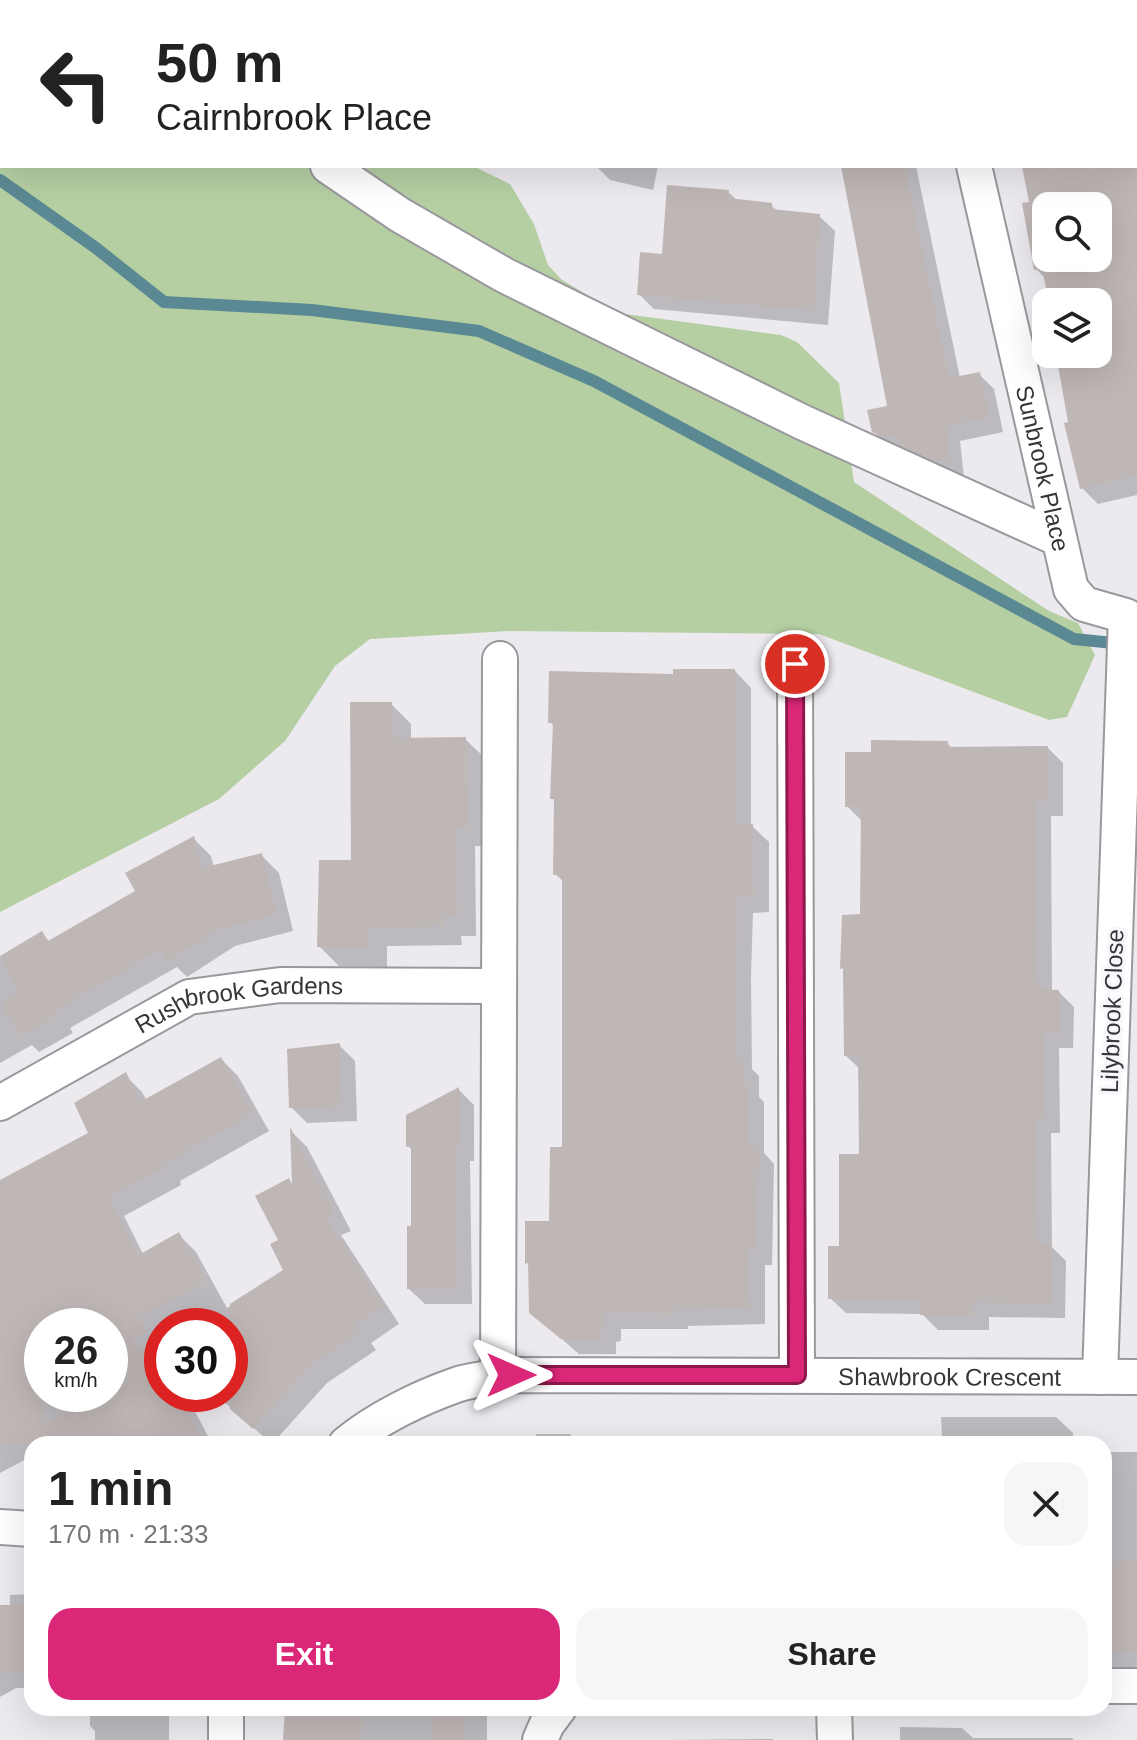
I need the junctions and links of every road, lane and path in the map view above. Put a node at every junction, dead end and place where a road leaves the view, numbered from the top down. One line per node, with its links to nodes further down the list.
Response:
1 (331, 168): 3 (street)
2 (974, 168): 3 (street, Sunbrook Place)
3 (1059, 539): 4 (street, Sunbrook Place)
4 (1124, 644): 10 (street, Lilybrook Close)
5 (500, 659): 7 (street)
6 (795, 664): 9 (street)
7 (499, 986): 8 (street, Rushbrook Gardens); 12 (street)
8 (0, 1103)
9 (797, 1375): 10 (street, Shawbrook Crescent); 12 (street, Shawbrook Crescent)
10 (1100, 1377): 11 (street, Shawbrook Crescent)
11 (1137, 1377)
12 (498, 1378): 13 (street, Shawbrook Crescent)
13 (355, 1436)
14 (0, 1527): 15 (street)
15 (24, 1528)
16 (1112, 1686): 17 (street)
17 (1137, 1686)
18 (226, 1716): 21 (street)
19 (553, 1716): 22 (street)
20 (834, 1716): 23 (street)
21 (226, 1740)
22 (540, 1740)
23 (835, 1740)

